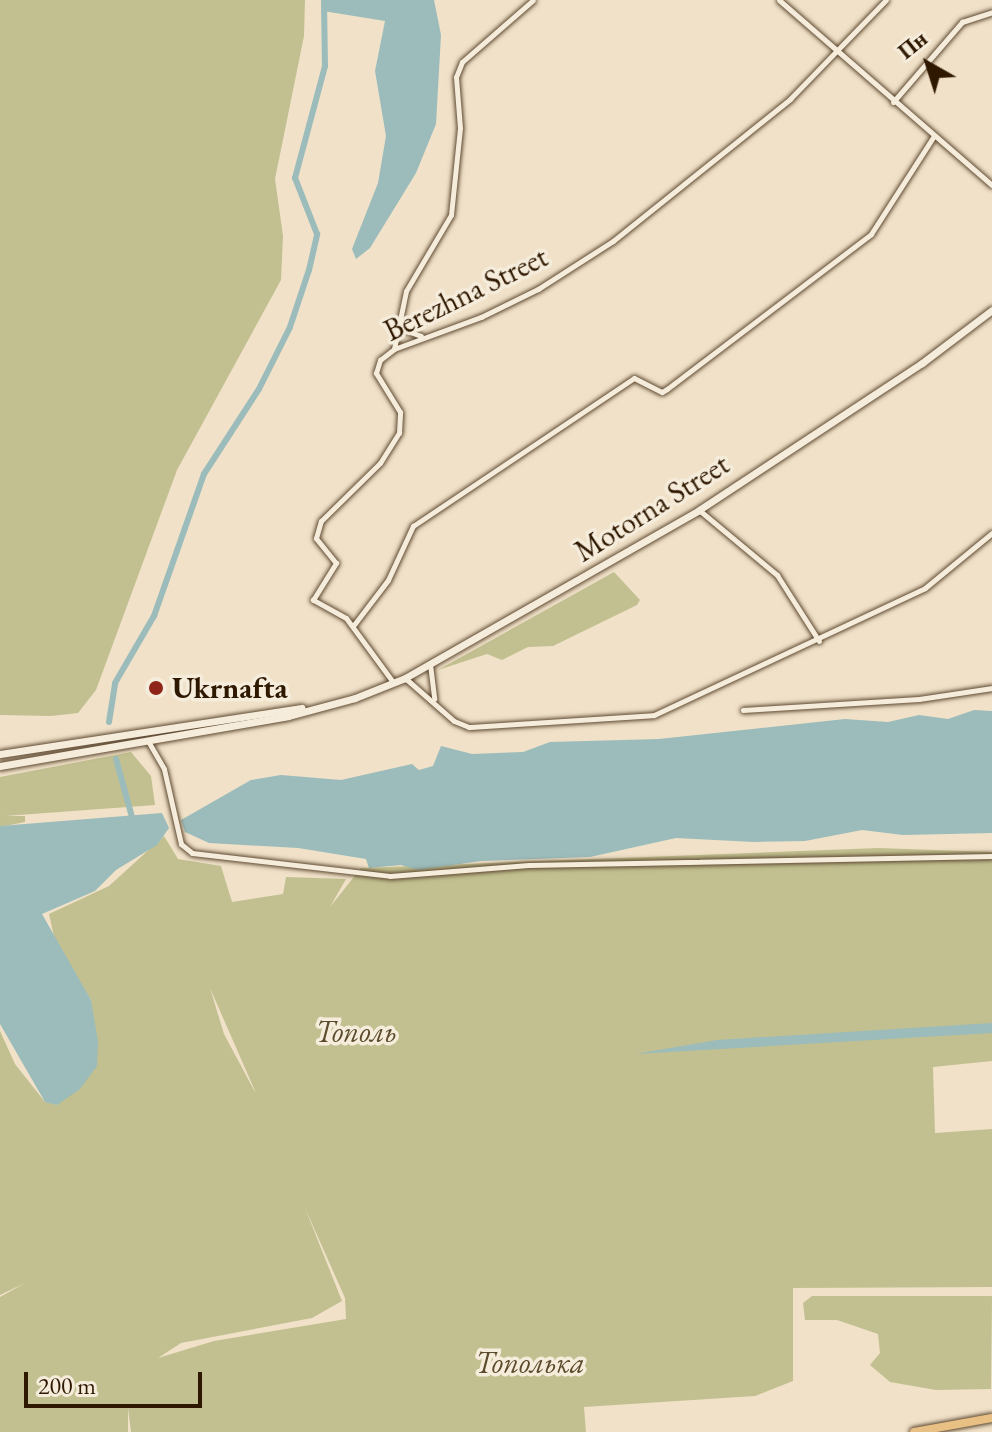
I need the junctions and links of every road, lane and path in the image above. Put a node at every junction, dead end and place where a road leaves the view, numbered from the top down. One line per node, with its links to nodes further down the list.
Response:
1 (533, 0): 10 (street)
2 (779, 0): 5 (street)
3 (886, 0): 5 (street, Berezhna Street)
4 (992, 12): 6 (street)
5 (838, 55): 6 (street); 11 (street, Berezhna Street)
6 (893, 102): 7 (street)
7 (934, 136): 8 (street); 15 (street)
8 (992, 185)
9 (992, 310): 13 (street, Motorna Street)
10 (402, 329): 11 (street); 12 (street)
11 (422, 337): 12 (street, Berezhna Street)
12 (394, 349): 15 (street, Berezhna Street)
13 (699, 510): 16 (street); 17 (street, Motorna Street)
14 (992, 533): 16 (street)
15 (353, 626): 19 (street, Berezhna Street)
16 (819, 641): 21 (street)
17 (430, 664): 18 (street, Motorna Street); 21 (street)
18 (405, 678): 19 (street, Motorna Street); 21 (street)
19 (394, 683): 22 (street, Motorna Street)
20 (992, 688): 23 (street)
21 (434, 700)
22 (317, 707): 24 (street); 25 (street)
23 (743, 710)
24 (148, 741): 27 (street); 29 (street)
25 (11, 752): 26 (street); 27 (street)
26 (0, 754)
27 (13, 763): 28 (street)
28 (0, 766)
29 (992, 856)
30 (992, 1418): 31 (main road)
31 (914, 1432)

